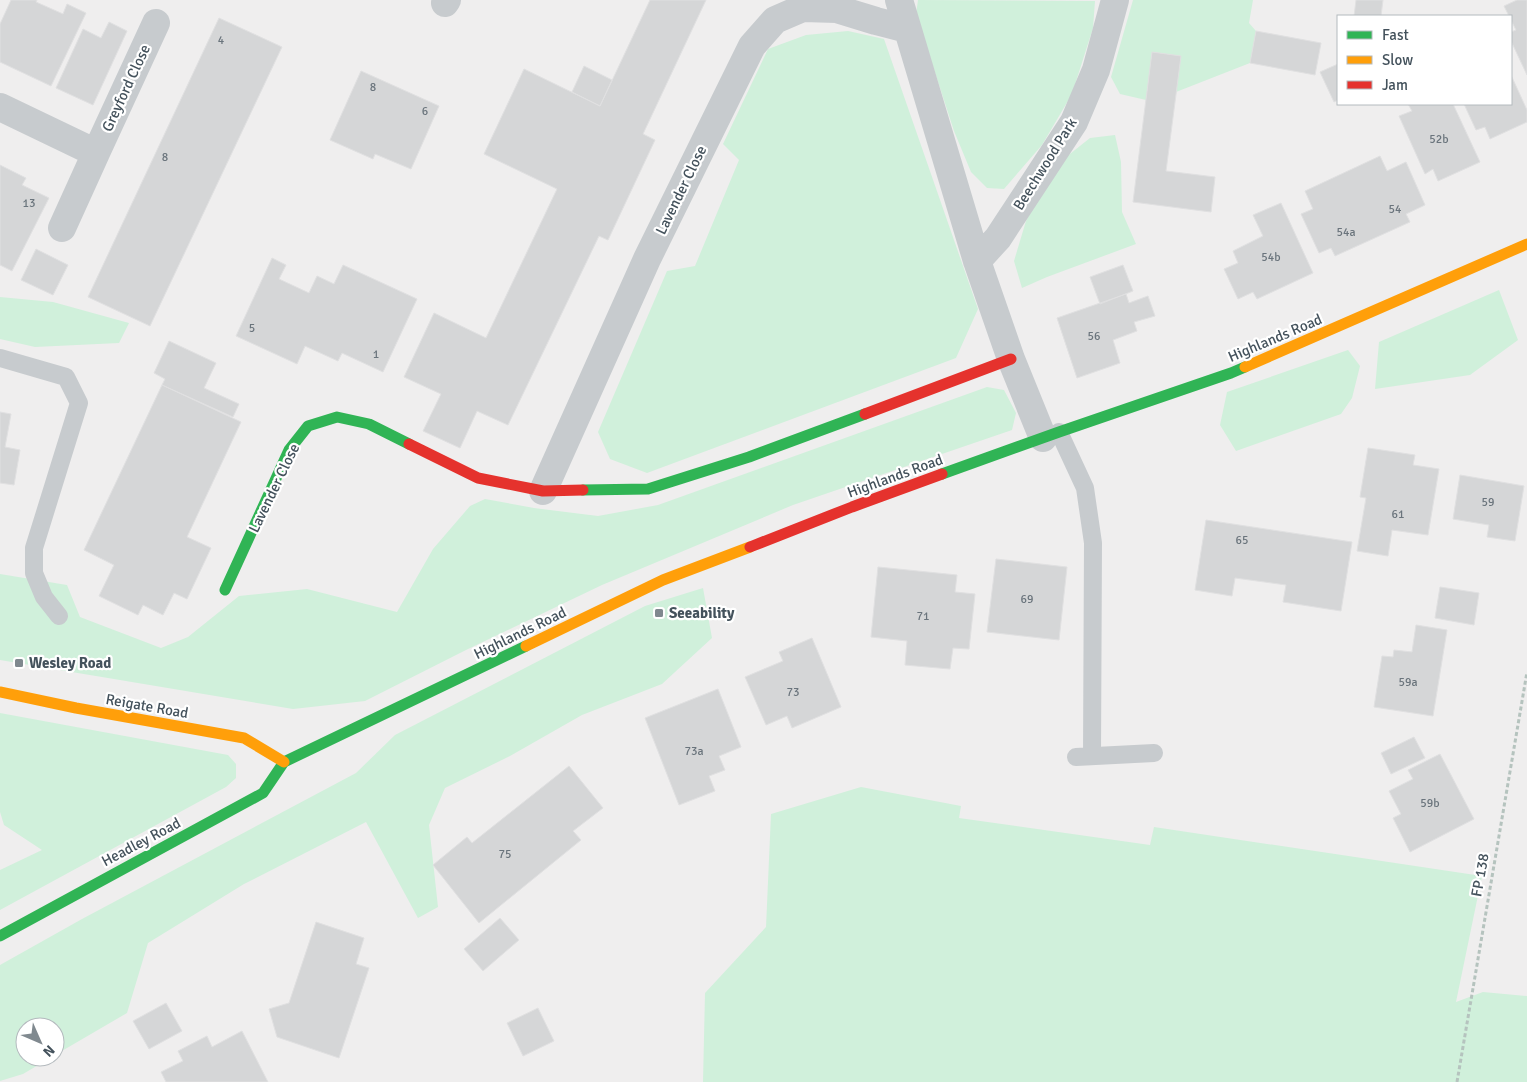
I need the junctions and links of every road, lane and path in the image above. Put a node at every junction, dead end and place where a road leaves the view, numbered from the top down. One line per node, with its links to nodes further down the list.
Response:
1 (898, 0): 4 (street)
2 (1115, 0): 9 (street, Beechwood Park)
3 (156, 23): 6 (street, Greyford Close)
4 (907, 29): 9 (street); 13 (street, Lavender Close)
5 (0, 107): 6 (street)
6 (96, 153): 7 (street, Greyford Close)
7 (62, 228)
8 (1527, 244): 12 (main road, Highlands Road)
9 (977, 261): 11 (street)
10 (0, 358): 15 (lane)
11 (1011, 359): 12 (street); 13 (main road, Lavender Close)
12 (1051, 435): 18 (lane); 19 (main road, Highlands Road)
13 (543, 491): 14 (main road, Lavender Close)
14 (226, 590)
15 (59, 616)
16 (1527, 672): 21 (path, FP 138)
17 (0, 692): 19 (main road, Reigate Road)
18 (1154, 753)
19 (284, 762): 20 (main road, Headley Road)
20 (0, 936)
21 (1457, 1082)

